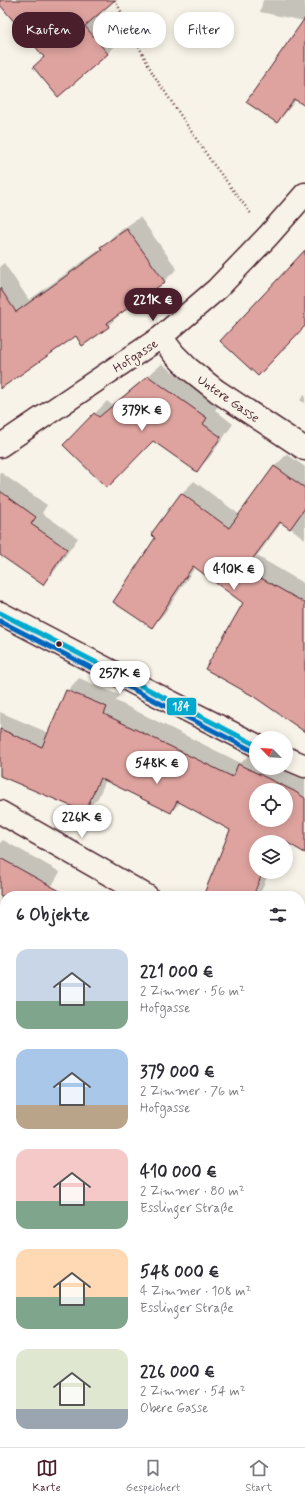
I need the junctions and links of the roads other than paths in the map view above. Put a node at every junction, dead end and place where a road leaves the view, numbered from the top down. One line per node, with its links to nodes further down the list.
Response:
1 (305, 194): 2 (street, Hofgasse)
2 (161, 337): 3 (street, Hofgasse); 4 (street, Untere Gasse)
3 (0, 446)
4 (305, 449)
5 (0, 613): 6 (street)
6 (249, 741)
7 (293, 761): 8 (street)
8 (305, 766)
9 (0, 812): 10 (street)
10 (138, 891)

